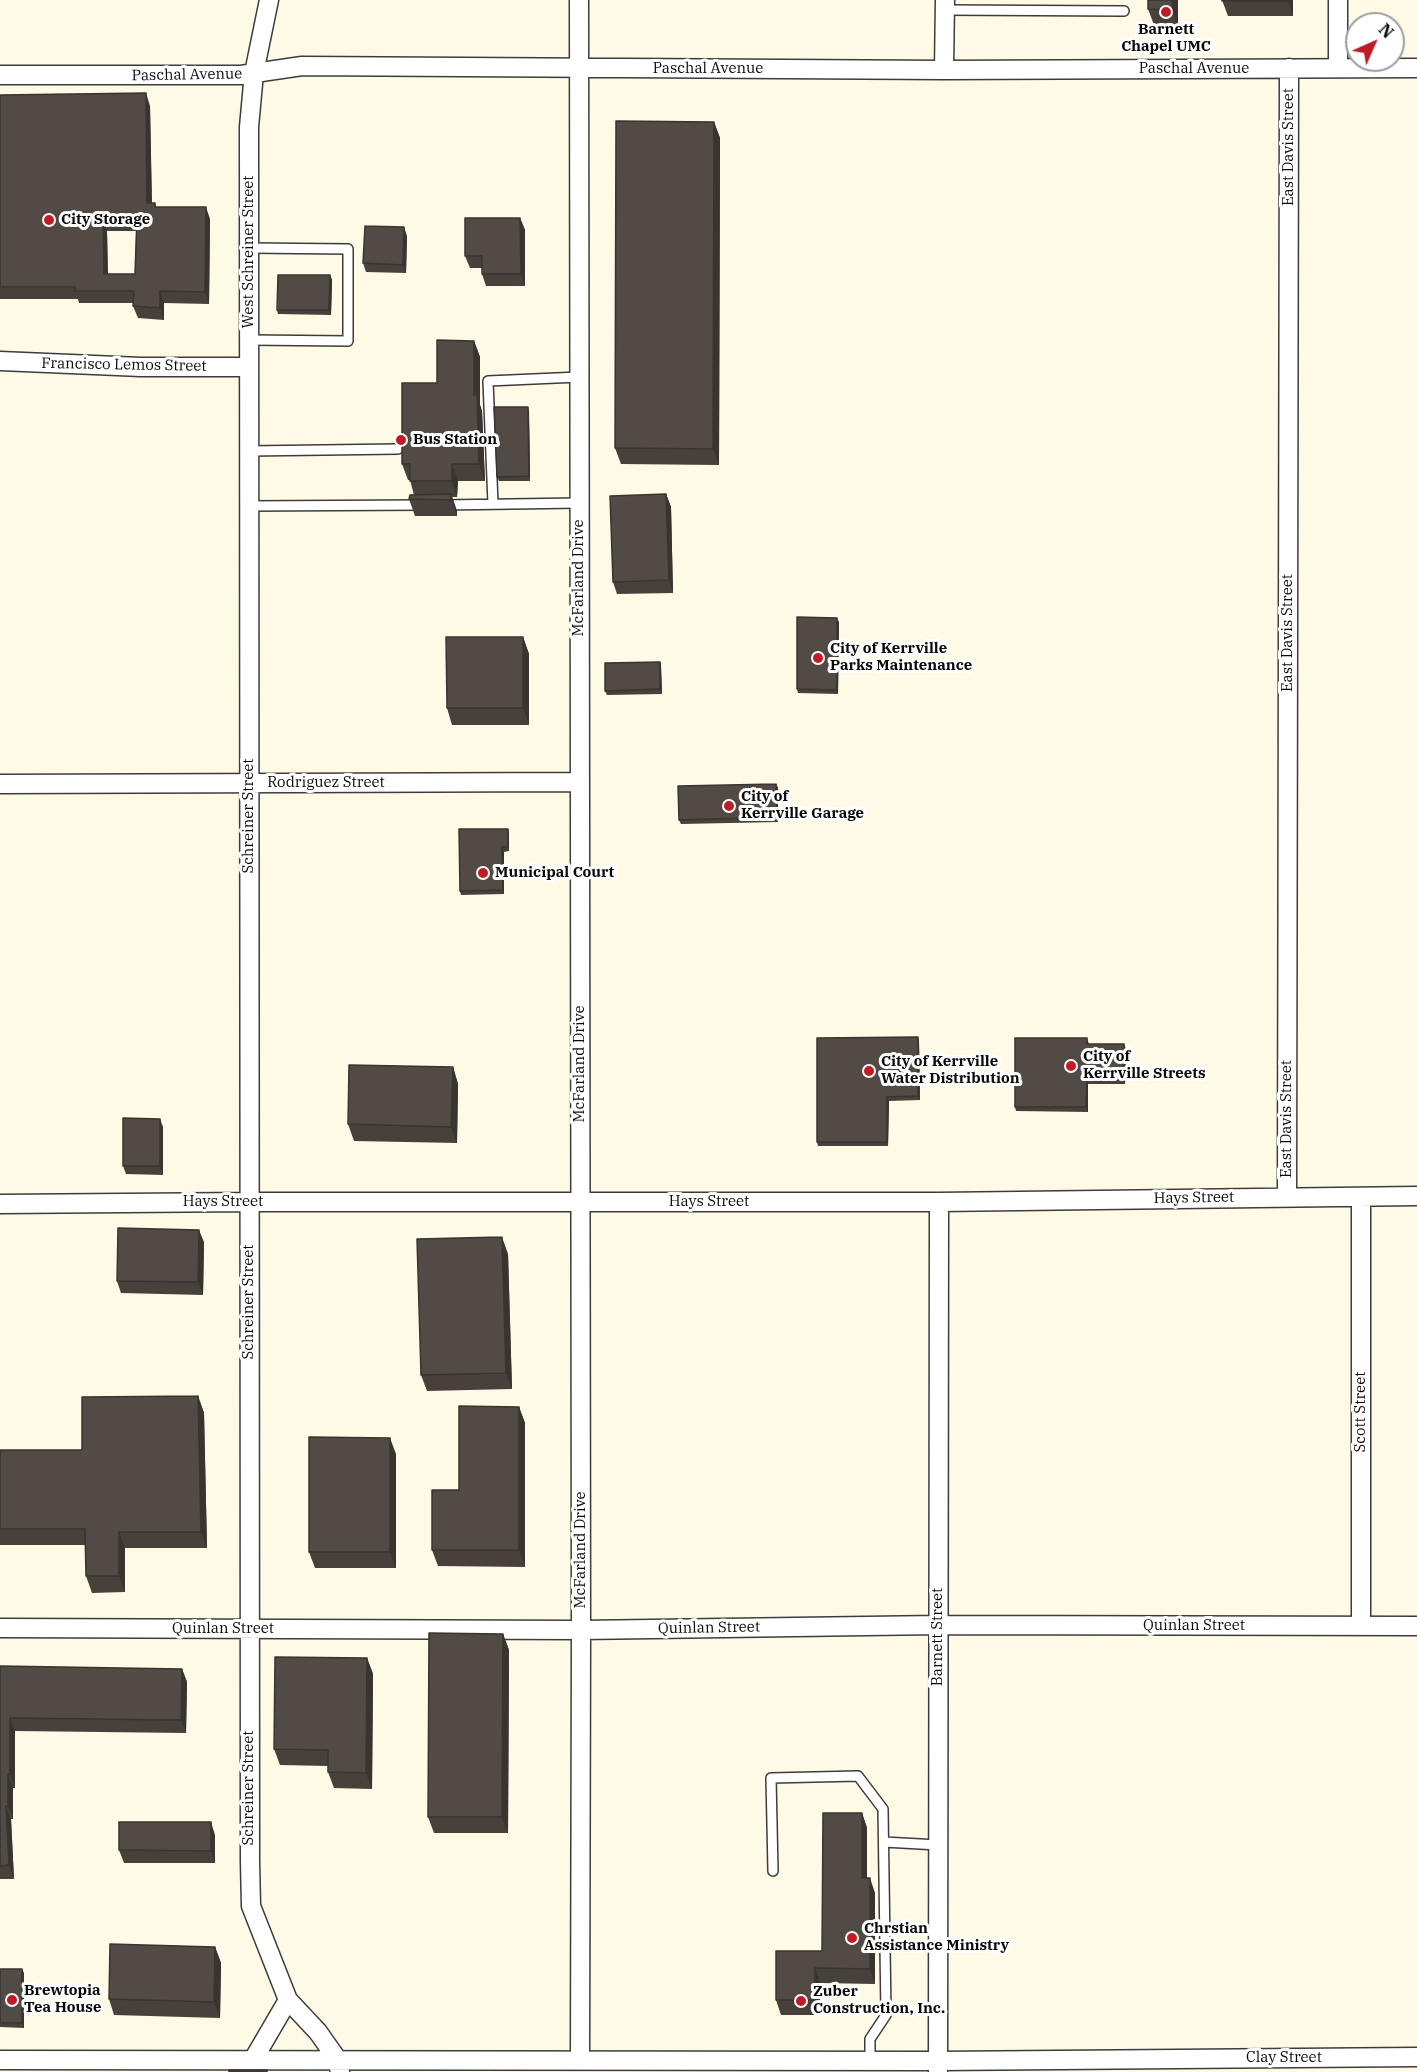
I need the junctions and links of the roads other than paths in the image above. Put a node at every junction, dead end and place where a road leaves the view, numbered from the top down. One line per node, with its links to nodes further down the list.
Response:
1 (269, 0): 11 (street, West Schreiner Street)
2 (579, 0): 6 (street, McFarland Drive)
3 (1338, 0): 8 (street)
4 (945, 5): 5 (lane); 10 (street)
5 (1124, 11)
6 (579, 68): 10 (street, Paschal Avenue); 11 (street, Paschal Avenue); 17 (street, McFarland Drive)
7 (1289, 68): 8 (street, Paschal Avenue); 10 (street, Paschal Avenue); 27 (street, East Davis Street)
8 (1338, 68): 9 (street, Paschal Avenue)
9 (1417, 68)
10 (944, 70)
11 (254, 73): 12 (street, Paschal Avenue); 13 (street, West Schreiner Street)
12 (0, 75)
13 (249, 248): 14 (street, West Schreiner Street); 14 (lane)
14 (249, 340): 16 (street, West Schreiner Street)
15 (0, 361): 16 (street, Francisco Lemos Street)
16 (249, 367): 19 (street, West Schreiner Street)
17 (579, 377): 20 (lane); 21 (street, McFarland Drive)
18 (398, 449): 19 (lane)
19 (249, 451): 22 (street, West Schreiner Street)
20 (493, 504): 21 (lane); 22 (lane)
21 (579, 504): 23 (street, McFarland Drive)
22 (249, 506): 24 (street, Schreiner Street)
23 (579, 782): 24 (street, Rodriguez Street); 31 (street, McFarland Drive)
24 (249, 783): 25 (street, Rodriguez Street); 29 (street, Schreiner Street)
25 (0, 784)
26 (1417, 1196): 28 (street, Hays Street)
27 (1287, 1197): 28 (street, Hays Street); 30 (street, Hays Street)
28 (1361, 1198): 34 (street, Scott Street)
29 (249, 1202): 31 (street, Hays Street); 32 (street, Hays Street); 37 (street, Schreiner Street)
30 (939, 1202): 31 (street, Hays Street); 33 (street, Barnett Street)
31 (580, 1203): 38 (street, McFarland Drive)
32 (0, 1204)
33 (938, 1625): 34 (street, Quinlan Street); 38 (street, Quinlan Street); 40 (street, Barnett Street)
34 (1361, 1626): 35 (street, Quinlan Street)
35 (1417, 1626)
36 (0, 1628): 37 (street, Quinlan Street)
37 (248, 1629): 38 (street, Quinlan Street); 42 (street, Schreiner Street)
38 (581, 1630): 46 (street, McFarland Drive)
39 (884, 1842): 40 (lane); 41 (lane); 47 (lane)
40 (938, 1845): 51 (street, Barnett Street)
41 (773, 1871)
42 (288, 2000): 45 (street); 50 (street, Schreiner Street)
43 (1417, 2057): 49 (street, Clay Street)
44 (0, 2060): 45 (street, Clay Street)
45 (253, 2060): 50 (street, Clay Street)
46 (580, 2060): 47 (street, Clay Street); 50 (street, Clay Street)
47 (870, 2060): 51 (street, Clay Street)
48 (1143, 2065): 49 (street, Clay Street); 51 (street, Clay Street)
49 (1203, 2065)
50 (338, 2066)
51 (938, 2066)

